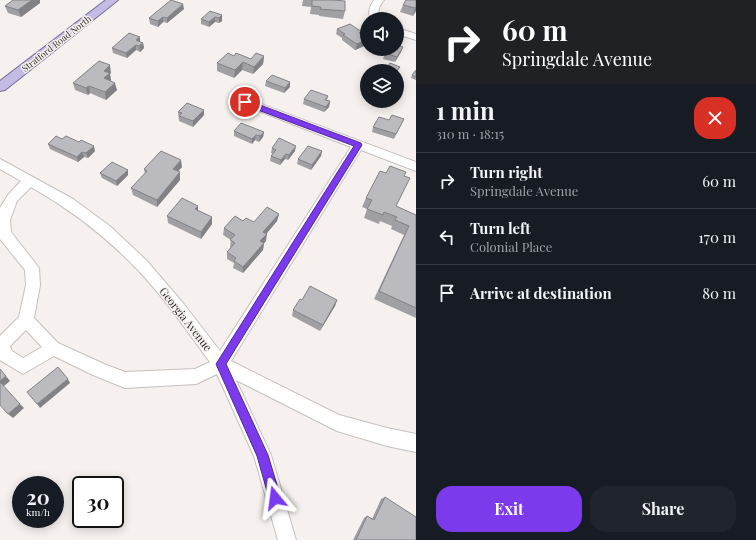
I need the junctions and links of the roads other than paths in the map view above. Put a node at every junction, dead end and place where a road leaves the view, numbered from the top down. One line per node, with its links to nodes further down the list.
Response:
1 (113, 0): 6 (main road, Stratford Road North)
2 (379, 0): 3 (street)
3 (374, 12)
4 (404, 33): 5 (street)
5 (416, 37)
6 (0, 87)
7 (245, 102): 8 (street)
8 (358, 145): 10 (street); 14 (street)
9 (0, 163): 11 (street, Georgia Avenue)
10 (416, 167)
11 (30, 180): 12 (street); 14 (street, Georgia Avenue)
12 (26, 320): 13 (street); 13 (street)
13 (53, 348): 14 (street)
14 (221, 364): 15 (street, Georgia Avenue); 16 (street)
15 (416, 442)
16 (287, 540)

